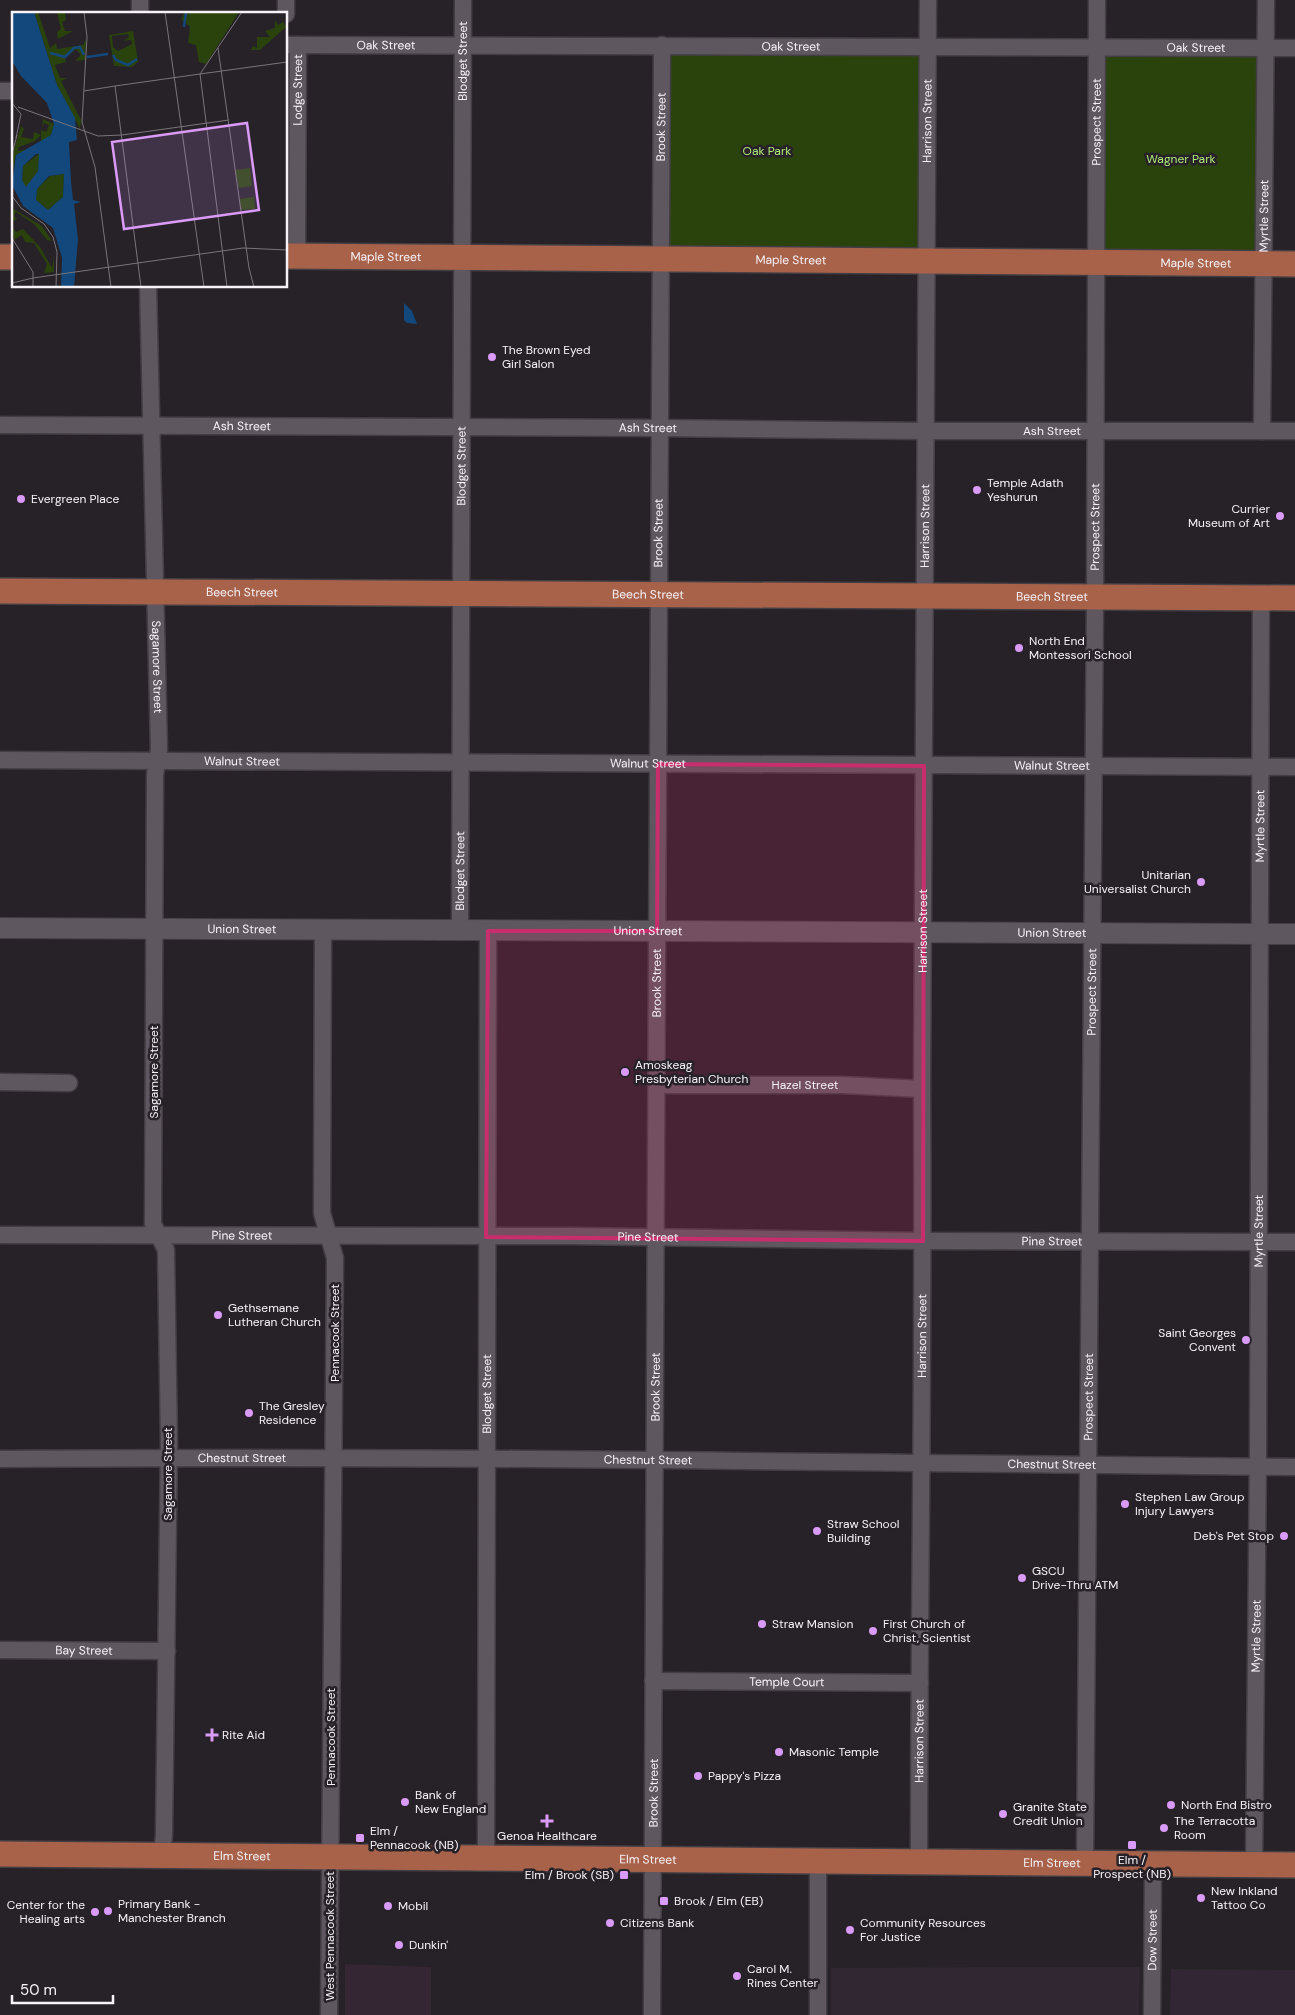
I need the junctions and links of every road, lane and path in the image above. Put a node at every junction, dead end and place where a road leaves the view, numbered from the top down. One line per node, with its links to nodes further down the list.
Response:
1 (463, 0): 6 (street, Blodget Street)
2 (928, 0): 8 (street, Harrison Street)
3 (1097, 0): 9 (street, Prospect Street)
4 (1266, 0): 10 (street, Myrtle Street)
5 (292, 45): 6 (street, Oak Street); 12 (street, Lodge Street)
6 (463, 45): 7 (street, Oak Street); 13 (street, Blodget Street)
7 (662, 45): 8 (street, Oak Street); 14 (street, Brook Street)
8 (928, 46): 9 (street, Oak Street); 15 (street, Harrison Street)
9 (1097, 46): 10 (street, Oak Street); 16 (street, Prospect Street)
10 (1266, 48): 11 (street, Oak Street); 17 (street, Myrtle Street)
11 (1295, 48)
12 (291, 256): 13 (main road, Maple Street)
13 (462, 257): 14 (main road, Maple Street); 22 (street, Blodget Street)
14 (660, 260): 15 (main road, Maple Street); 23 (street, Brook Street)
15 (928, 262): 16 (main road, Maple Street); 25 (street, Harrison Street)
16 (1096, 262): 17 (main road, Maple Street); 24 (street, Prospect Street)
17 (1264, 263): 18 (main road, Maple Street); 26 (street, Myrtle Street)
18 (1295, 264)
19 (148, 288): 21 (street, Sagamore Street)
20 (0, 425): 21 (street, Ash Street)
21 (151, 425): 22 (street, Ash Street); 29 (street, Sagamore Street)
22 (462, 427): 23 (street, Ash Street); 31 (street, Blodget Street)
23 (660, 428): 25 (street, Ash Street); 30 (street, Brook Street)
24 (1095, 430): 25 (street, Ash Street); 26 (street, Ash Street); 33 (street, Prospect Street)
25 (925, 431): 32 (street, Harrison Street)
26 (1262, 431): 27 (street, Ash Street)
27 (1295, 431)
28 (0, 591): 29 (main road, Beech Street)
29 (156, 593): 31 (main road, Beech Street); 37 (street, Sagamore Street)
30 (658, 594): 31 (main road, Beech Street); 32 (main road, Beech Street); 39 (street, Brook Street)
31 (461, 595): 38 (street, Blodget Street)
32 (925, 597): 33 (main road, Beech Street); 40 (street, Harrison Street)
33 (1095, 598): 34 (main road, Beech Street); 41 (street, Prospect Street)
34 (1261, 598): 35 (main road, Beech Street); 42 (street, Myrtle Street)
35 (1295, 598)
36 (0, 760): 37 (street, Walnut Street)
37 (157, 760): 38 (street, Walnut Street); 45 (street, Sagamore Street)
38 (460, 762): 39 (street, Walnut Street); 48 (street, Blodget Street)
39 (658, 764): 40 (street, Walnut Street); 47 (street, Brook Street)
40 (924, 766): 41 (street, Walnut Street); 50 (street, Harrison Street)
41 (1093, 767): 42 (street, Walnut Street); 51 (street, Prospect Street)
42 (1260, 767): 43 (street, Walnut Street); 52 (street, Myrtle Street)
43 (1295, 767)
44 (0, 928): 45 (street, Union Street)
45 (154, 929): 46 (street, Union Street); 59 (street, Sagamore Street)
46 (323, 930): 48 (street, Union Street); 60 (street, Pennacook Street)
47 (657, 930): 49 (street, Union Street); 50 (street, Union Street); 56 (street, Brook Street)
48 (460, 931): 49 (street, Union Street)
49 (488, 931): 61 (street, Blodget Street)
50 (923, 932): 51 (street, Union Street); 57 (street, Harrison Street)
51 (1092, 932): 52 (street, Union Street); 64 (street, Prospect Street)
52 (1260, 933): 53 (street, Union Street); 65 (street, Myrtle Street)
53 (1295, 934)
54 (0, 1082): 55 (street)
55 (69, 1082)
56 (657, 1085): 57 (street, Hazel Street); 62 (street, Brook Street)
57 (922, 1088): 63 (street, Harrison Street)
58 (0, 1235): 59 (street, Pine Street)
59 (161, 1236): 60 (street, Pine Street); 67 (street, Sagamore Street)
60 (330, 1236): 61 (street, Pine Street); 68 (street, Pennacook Street)
61 (486, 1237): 62 (street, Pine Street); 70 (street, Blodget Street)
62 (656, 1238): 63 (street, Pine Street); 71 (street, Brook Street)
63 (923, 1241): 64 (street, Pine Street); 72 (street, Harrison Street)
64 (1090, 1241): 65 (street, Pine Street); 73 (street, Prospect Street)
65 (1259, 1242): 66 (street, Pine Street); 74 (street, Myrtle Street)
66 (1295, 1242)
67 (169, 1458): 68 (street, Chestnut Street); 69 (street, Chestnut Street); 77 (street, Sagamore Street)
68 (334, 1458): 70 (street, Chestnut Street); 82 (street, Pennacook Street)
69 (0, 1459)
70 (486, 1459): 71 (street, Chestnut Street); 83 (street, Blodget Street)
71 (654, 1460): 72 (street, Chestnut Street); 78 (street, Brook Street)
72 (920, 1462): 73 (street, Chestnut Street); 79 (street, Harrison Street)
73 (1088, 1465): 74 (street, Chestnut Street); 87 (street, Prospect Street)
74 (1258, 1467): 75 (street, Chestnut Street); 89 (street, Myrtle Street)
75 (1295, 1467)
76 (0, 1650): 77 (street, Bay Street)
77 (167, 1651): 81 (street, Sagamore Street)
78 (654, 1681): 79 (street, Temple Court); 84 (street, Brook Street)
79 (920, 1683): 86 (street, Harrison Street)
80 (0, 1854): 81 (main road, Elm Street)
81 (162, 1854): 82 (main road, Elm Street)
82 (330, 1857): 83 (main road, Elm Street); 91 (street, West Pennacook Street)
83 (486, 1858): 84 (main road, Elm Street)
84 (653, 1860): 85 (main road, Elm Street); 92 (street, Brook Street)
85 (818, 1861): 86 (main road, Elm Street); 93 (street)
86 (919, 1862): 87 (main road, Elm Street)
87 (1085, 1864): 88 (main road, Elm Street)
88 (1153, 1864): 89 (main road, Elm Street); 94 (street, Dow Street)
89 (1254, 1865): 90 (main road, Elm Street)
90 (1295, 1865)
91 (329, 2015)
92 (652, 2015)
93 (818, 2015)
94 (1152, 2015)

